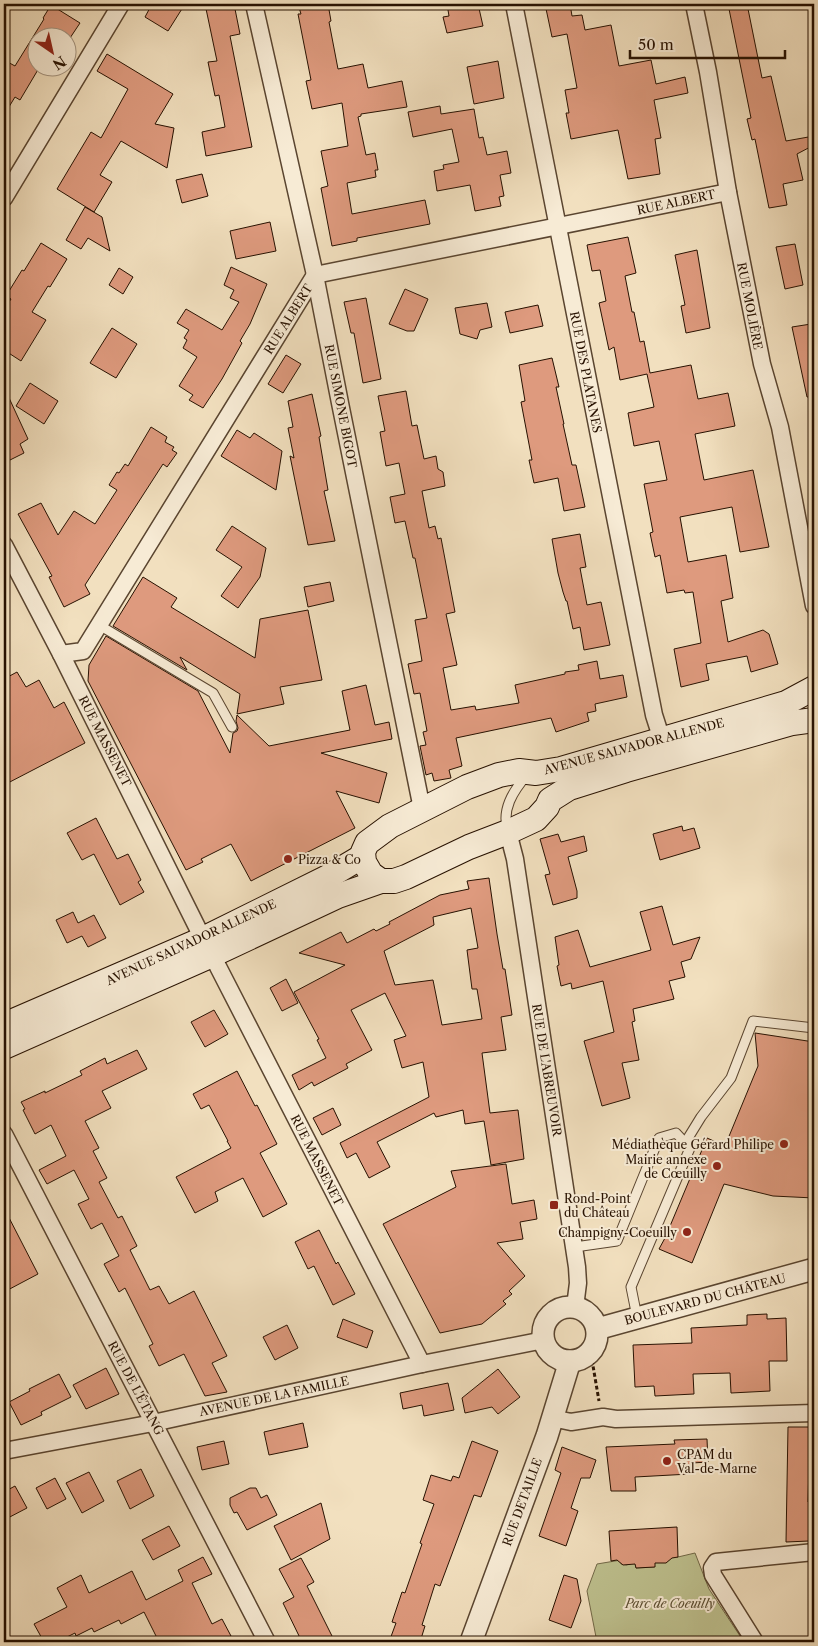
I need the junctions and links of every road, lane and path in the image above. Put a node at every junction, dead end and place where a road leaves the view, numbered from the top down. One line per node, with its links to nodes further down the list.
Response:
1 (121, 4): 6 (street)
2 (254, 4): 8 (street, RUE SIMONE BIGOT)
3 (514, 4): 7 (street, RUE DES PLATANES)
4 (694, 4): 5 (street, RUE MOLIÈRE)
5 (728, 192): 7 (street, RUE ALBERT); 10 (street, RUE MOLIÈRE)
6 (4, 198)
7 (557, 226): 8 (street, RUE ALBERT); 16 (street, RUE DES PLATANES)
8 (316, 275): 11 (street, RUE ALBERT); 19 (street, RUE SIMONE BIGOT)
9 (4, 545): 12 (street, RUE MASSENET)
10 (814, 606)
11 (99, 626): 12 (street, RUE ALBERT); 15 (lane)
12 (61, 654): 23 (street, RUE MASSENET)
13 (814, 688): 16 (main road, AVENUE SALVADOR ALLENDE)
14 (814, 720): 18 (main road, AVENUE SALVADOR ALLENDE)
15 (232, 727)
16 (662, 740): 17 (main road, AVENUE SALVADOR ALLENDE)
17 (534, 772): 18 (main road); 19 (main road, AVENUE SALVADOR ALLENDE); 20 (lane)
18 (550, 800): 20 (main road, AVENUE SALVADOR ALLENDE)
19 (422, 809): 21 (main road, AVENUE SALVADOR ALLENDE)
20 (508, 832): 22 (main road, AVENUE SALVADOR ALLENDE); 29 (street, RUE DE L'ABREUVOIR)
21 (363, 856): 22 (main road); 23 (main road, AVENUE SALVADOR ALLENDE)
22 (381, 881): 23 (main road, AVENUE SALVADOR ALLENDE)
23 (208, 947): 24 (main road, AVENUE SALVADOR ALLENDE); 26 (main road, AVENUE SALVADOR ALLENDE); 37 (street, RUE MASSENET)
24 (4, 1025)
25 (814, 1028): 28 (lane)
26 (4, 1047)
27 (4, 1134): 41 (street, RUE DE L'ÉTANG)
28 (685, 1143): 29 (lane); 32 (lane)
29 (575, 1247): 31 (street, RUE DE L'ABREUVOIR)
30 (814, 1269): 32 (street, BOULEVARD DU CHÂTEAU)
31 (575, 1308): 33 (street); 34 (street)
32 (637, 1317): 33 (street, BOULEVARD DU CHÂTEAU)
33 (597, 1329): 35 (street)
34 (544, 1340): 36 (street); 37 (street, AVENUE DE LA FAMILLE)
35 (590, 1352): 36 (street); 39 (path)
36 (570, 1361): 40 (street, RUE DETAILLE)
37 (422, 1364): 41 (street, AVENUE DE LA FAMILLE)
38 (814, 1412): 39 (street)
39 (603, 1417): 40 (street)
40 (552, 1418): 45 (street, RUE DETAILLE)
41 (153, 1423): 42 (street, AVENUE DE LA FAMILLE); 44 (street, RUE DE L'ÉTANG)
42 (4, 1451)
43 (814, 1552): 46 (street)
44 (267, 1642)
45 (470, 1642)
46 (755, 1642)

